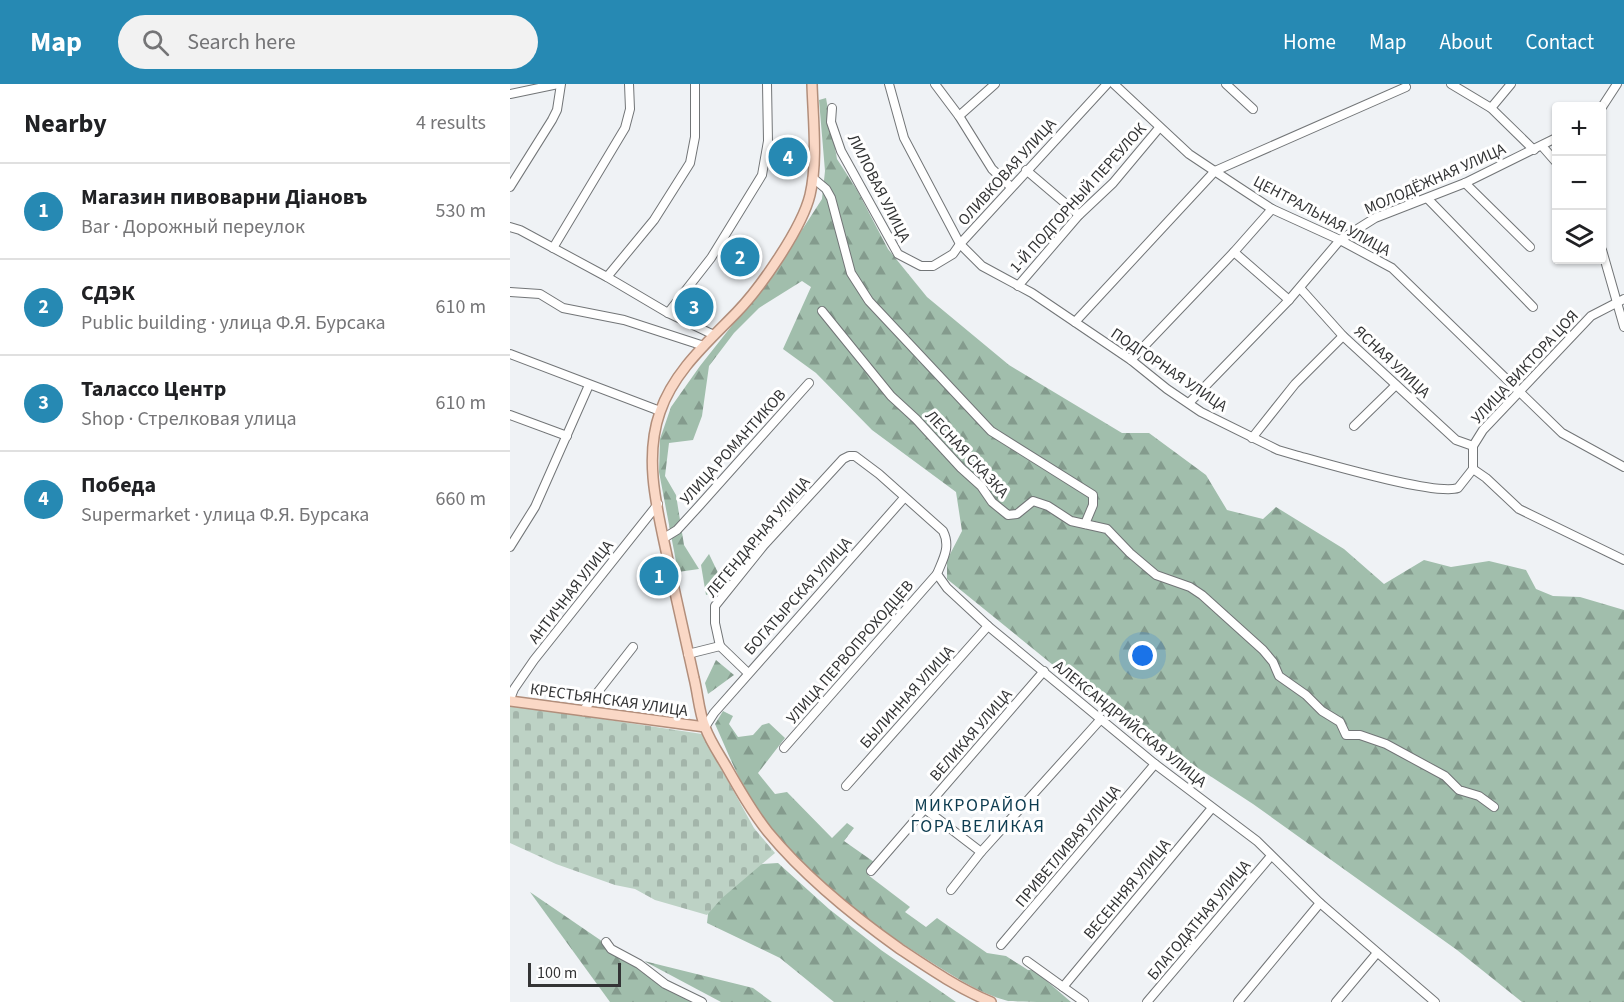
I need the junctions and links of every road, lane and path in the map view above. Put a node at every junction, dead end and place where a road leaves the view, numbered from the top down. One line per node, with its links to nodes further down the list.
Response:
1 (560, 84): 16 (street); 30 (street)
2 (629, 84): 38 (street)
3 (695, 84): 43 (street)
4 (767, 84): 51 (street)
5 (812, 84): 28 (main road)
6 (889, 84): 37 (street, ПОДГОРНАЯ УЛИЦА)
7 (935, 84): 21 (street)
8 (995, 84): 21 (street)
9 (1107, 84): 26 (street, ОЛИВКОВАЯ УЛИЦА)
10 (1114, 84): 22 (street, ЦЕНТРАЛЬНАЯ УЛИЦА)
11 (1226, 84): 20 (street)
12 (1451, 84): 19 (street)
13 (1617, 84): 17 (street)
14 (1510, 86): 19 (street)
15 (1406, 87): 27 (street)
16 (510, 94)
17 (1605, 102)
18 (832, 108): 42 (street, ЛИЛОВАЯ УЛИЦА)
19 (1491, 108): 24 (street)
20 (1253, 109)
21 (959, 116): 31 (street)
22 (1159, 128): 27 (street, ЦЕНТРАЛЬНАЯ УЛИЦА); 34 (street, 1-Й ПОДГОРНЫЙ ПЕРЕУЛОК)
23 (1552, 141): 24 (street, МОЛОДЁЖНАЯ УЛИЦА)
24 (1538, 148): 25 (street); 29 (street, МОЛОДЁЖНАЯ УЛИЦА)
25 (1552, 158)
26 (1026, 170): 31 (street, ОЛИВКОВАЯ УЛИЦА); 34 (street)
27 (1215, 171): 33 (street, ЦЕНТРАЛЬНАЯ УЛИЦА); 52 (street)
28 (813, 178): 54 (main road); 74 (street)
29 (1465, 183): 32 (street, МОЛОДЁЖНАЯ УЛИЦА); 39 (street)
30 (510, 187)
31 (1011, 187): 37 (street, ОЛИВКОВАЯ УЛИЦА)
32 (1428, 199): 36 (street, МОЛОДЁЖНАЯ УЛИЦА); 49 (street)
33 (1272, 209): 36 (street, ЦЕНТРАЛЬНАЯ УЛИЦА); 40 (street)
34 (1079, 215): 44 (street, 1-Й ПОДГОРНЫЙ ПЕРЕУЛОК)
35 (510, 227): 38 (street)
36 (1340, 240): 45 (street, МОЛОДЁЖНАЯ УЛИЦА); 62 (street, ЦЕНТРАЛЬНАЯ УЛИЦА)
37 (960, 244): 42 (street, ОЛИВКОВАЯ УЛИЦА); 44 (street, ПОДГОРНАЯ УЛИЦА)
38 (553, 248): 43 (street)
39 (1530, 248)
40 (1234, 252): 47 (street); 58 (street)
41 (1606, 261): 48 (street)
42 (921, 266)
43 (607, 277): 51 (street)
44 (1018, 286): 52 (street, ПОДГОРНАЯ УЛИЦА)
45 (1300, 288): 47 (street, МОЛОДЁЖНАЯ УЛИЦА); 55 (street, ЯСНАЯ УЛИЦА)
46 (510, 292): 56 (street)
47 (1289, 300): 63 (street, МОЛОДЁЖНАЯ УЛИЦА)
48 (1620, 301): 53 (street); 62 (street, УЛИЦА ВИКТОРА ЦОЯ)
49 (1533, 307)
50 (822, 311): 74 (street, ЛЕСНАЯ СКАЗКА)
51 (668, 313): 54 (street)
52 (1075, 322): 58 (street, ПОДГОРНАЯ УЛИЦА)
53 (1624, 327)
54 (714, 335): 56 (main road)
55 (1343, 336): 61 (street, ЯСНАЯ УЛИЦА); 68 (street)
56 (704, 346): 64 (main road)
57 (510, 354): 60 (street)
58 (1131, 360): 63 (street, ПОДГОРНАЯ УЛИЦА)
59 (809, 383): 75 (street, УЛИЦА РОМАНТИКОВ)
60 (589, 385): 64 (street); 67 (street)
61 (1396, 385): 66 (street); 69 (street, ЯСНАЯ УЛИЦА)
62 (1518, 392): 69 (street, УЛИЦА ВИКТОРА ЦОЯ); 70 (street, ЦЕНТРАЛЬНАЯ УЛИЦА)
63 (1189, 403): 68 (street, ПОДГОРНАЯ УЛИЦА)
64 (660, 411): 73 (main road)
65 (510, 415): 67 (street)
66 (1354, 426)
67 (567, 436): 76 (street)
68 (1252, 438): 71 (street, ПОДГОРНАЯ УЛИЦА)
69 (1473, 446): 71 (street, УЛИЦА ВИКТОРА ЦОЯ)
70 (1624, 467)
71 (1473, 469): 77 (street)
72 (904, 498): 78 (street); 80 (street, ЛЕГЕНДАРНАЯ УЛИЦА); 84 (street, БОГАТЫРСКАЯ УЛИЦА)
73 (658, 504): 75 (main road); 85 (street, АНТИЧНАЯ УЛИЦА)
74 (1085, 524): 92 (street, ЛЕСНАЯ СКАЗКА)
75 (664, 538): 82 (main road)
76 (510, 547)
77 (1624, 560)
78 (938, 574): 79 (street, АЛЕКСАНДРИЙСКАЯ УЛИЦА); 89 (street, УЛИЦА ПЕРВОПРОХОДЦЕВ)
79 (988, 626): 83 (street, АЛЕКСАНДРИЙСКАЯ УЛИЦА); 91 (street, БЫЛИННАЯ УЛИЦА)
80 (720, 646): 82 (street); 84 (street)
81 (633, 647): 86 (street)
82 (688, 654): 88 (main road)
83 (1044, 671): 87 (street, АЛЕКСАНДРИЙСКАЯ УЛИЦА); 94 (street, ВЕЛИКАЯ УЛИЦА)
84 (748, 673): 88 (street, БОГАТЫРСКАЯ УЛИЦА)
85 (510, 700): 86 (main road, КРЕСТЬЯНСКАЯ УЛИЦА)
86 (583, 711): 88 (main road, КРЕСТЬЯНСКАЯ УЛИЦА)
87 (1101, 719): 90 (street, АЛЕКСАНДРИЙСКАЯ УЛИЦА); 95 (street)
88 (705, 728): 106 (main road)
89 (783, 748)
90 (1155, 764): 93 (street, АЛЕКСАНДРИЙСКАЯ УЛИЦА); 101 (street, ПРИВЕТЛИВАЯ УЛИЦА)
91 (846, 786)
92 (1494, 807)
93 (1212, 808): 96 (street, АЛЕКСАНДРИЙСКАЯ УЛИЦА); 104 (street, ВЕСЕННЯЯ УЛИЦА)
94 (925, 809): 95 (street); 97 (street, ВЕЛИКАЯ УЛИЦА)
95 (981, 852): 98 (street)
96 (1271, 856): 99 (street, АЛЕКСАНДРИЙСКАЯ УЛИЦА); 108 (street, БЛАГОДАТНАЯ УЛИЦА)
97 (871, 871)
98 (951, 890)
99 (1320, 903): 102 (street, АЛЕКСАНДРИЙСКАЯ УЛИЦА); 109 (street)
100 (606, 942): 105 (street)
101 (1001, 945)
102 (1377, 953): 110 (street); 111 (street, АЛЕКСАНДРИЙСКАЯ УЛИЦА)
103 (1027, 962): 104 (street)
104 (1064, 987): 107 (street)
105 (702, 1002)
106 (991, 1002)
107 (1084, 1002)
108 (1147, 1002)
109 (1238, 1002)
110 (1336, 1002)
111 (1433, 1002)

